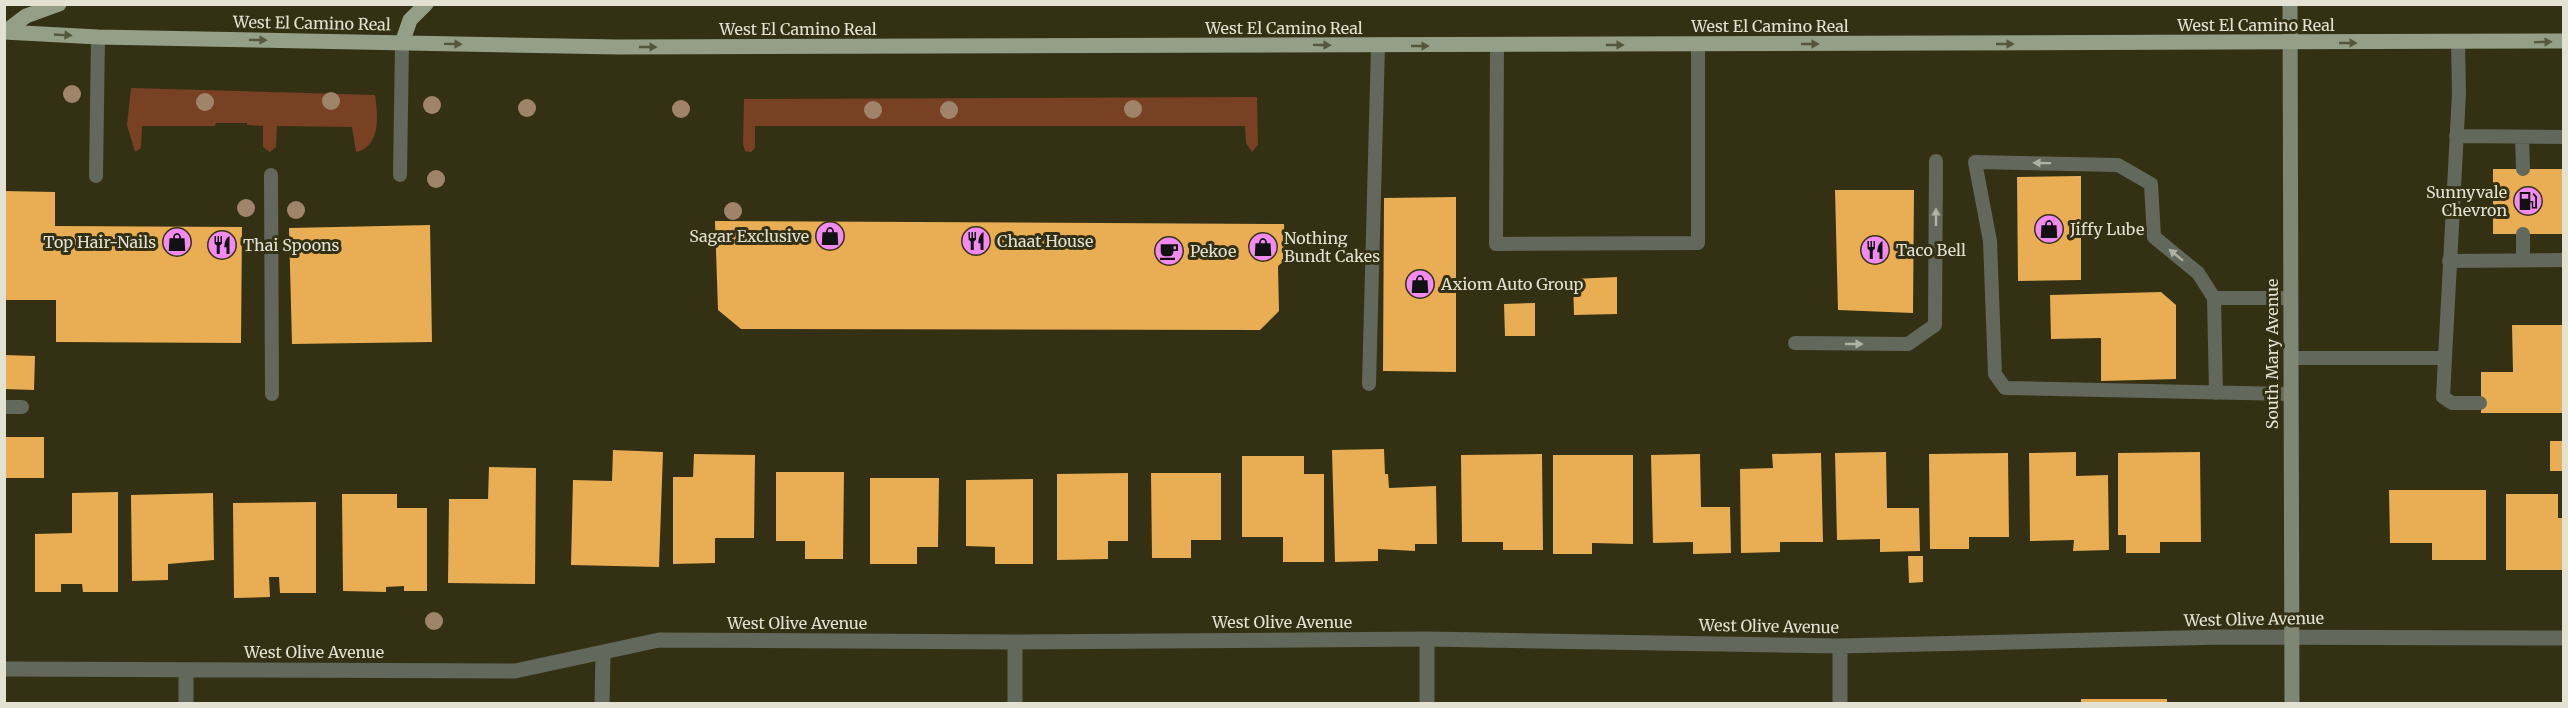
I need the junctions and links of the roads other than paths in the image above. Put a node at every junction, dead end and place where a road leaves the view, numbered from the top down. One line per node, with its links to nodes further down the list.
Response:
1 (59, 4): 4 (main road)
2 (426, 4): 9 (main road)
3 (2290, 4): 7 (main road, South Mary Avenue)
4 (5, 32): 5 (main road, West El Camino Real, one-way to 5)
5 (98, 37): 9 (main road, West El Camino Real, one-way to 9); 20 (lane)
6 (2564, 41): 8 (main road, West El Camino Real, one-way to 6)
7 (2289, 43): 8 (main road, West El Camino Real, one-way to 8); 10 (main road, West El Camino Real, one-way to 7); 26 (main road, South Mary Avenue)
8 (2458, 43): 13 (lane)
9 (402, 44): 11 (main road, West El Camino Real, one-way to 11); 19 (lane)
10 (1698, 45): 12 (main road, West El Camino Real, one-way to 10); 12 (lane)
11 (1378, 46): 12 (main road, West El Camino Real, one-way to 12); 30 (lane)
12 (1497, 46)
13 (2456, 136): 14 (lane); 24 (lane)
14 (2522, 137): 15 (lane); 17 (lane)
15 (2564, 137)
16 (1936, 161): 27 (lane, one-way to 16)
17 (2523, 169)
18 (271, 175): 32 (lane)
19 (399, 175)
20 (96, 176)
21 (2523, 234): 22 (lane)
22 (2523, 260): 23 (lane); 24 (lane)
23 (2564, 260)
24 (2449, 261): 29 (lane)
25 (2214, 298): 26 (lane); 31 (lane); 31 (lane, one-way to 31)
26 (2290, 298): 28 (main road, South Mary Avenue)
27 (1795, 344)
28 (2290, 358): 29 (lane); 33 (main road, South Mary Avenue)
29 (2445, 358): 34 (lane)
30 (1369, 384)
31 (2216, 393): 33 (lane)
32 (272, 394)
33 (2291, 394): 37 (main road, South Mary Avenue)
34 (2480, 403)
35 (4, 407): 36 (lane)
36 (22, 407)
37 (2292, 636): 38 (street, West Olive Avenue); 41 (street, West Olive Avenue); 50 (main road, South Mary Avenue)
38 (2564, 638)
39 (1426, 639): 40 (street, West Olive Avenue); 41 (street, West Olive Avenue); 48 (street)
40 (1015, 642): 42 (street, West Olive Avenue); 47 (street)
41 (1840, 646): 49 (street)
42 (603, 654): 44 (street, West Olive Avenue); 46 (street)
43 (4, 669): 44 (street, West Olive Avenue)
44 (186, 670): 45 (street)
45 (186, 704)
46 (602, 704)
47 (1015, 704)
48 (1427, 704)
49 (1840, 704)
50 (2292, 704)

